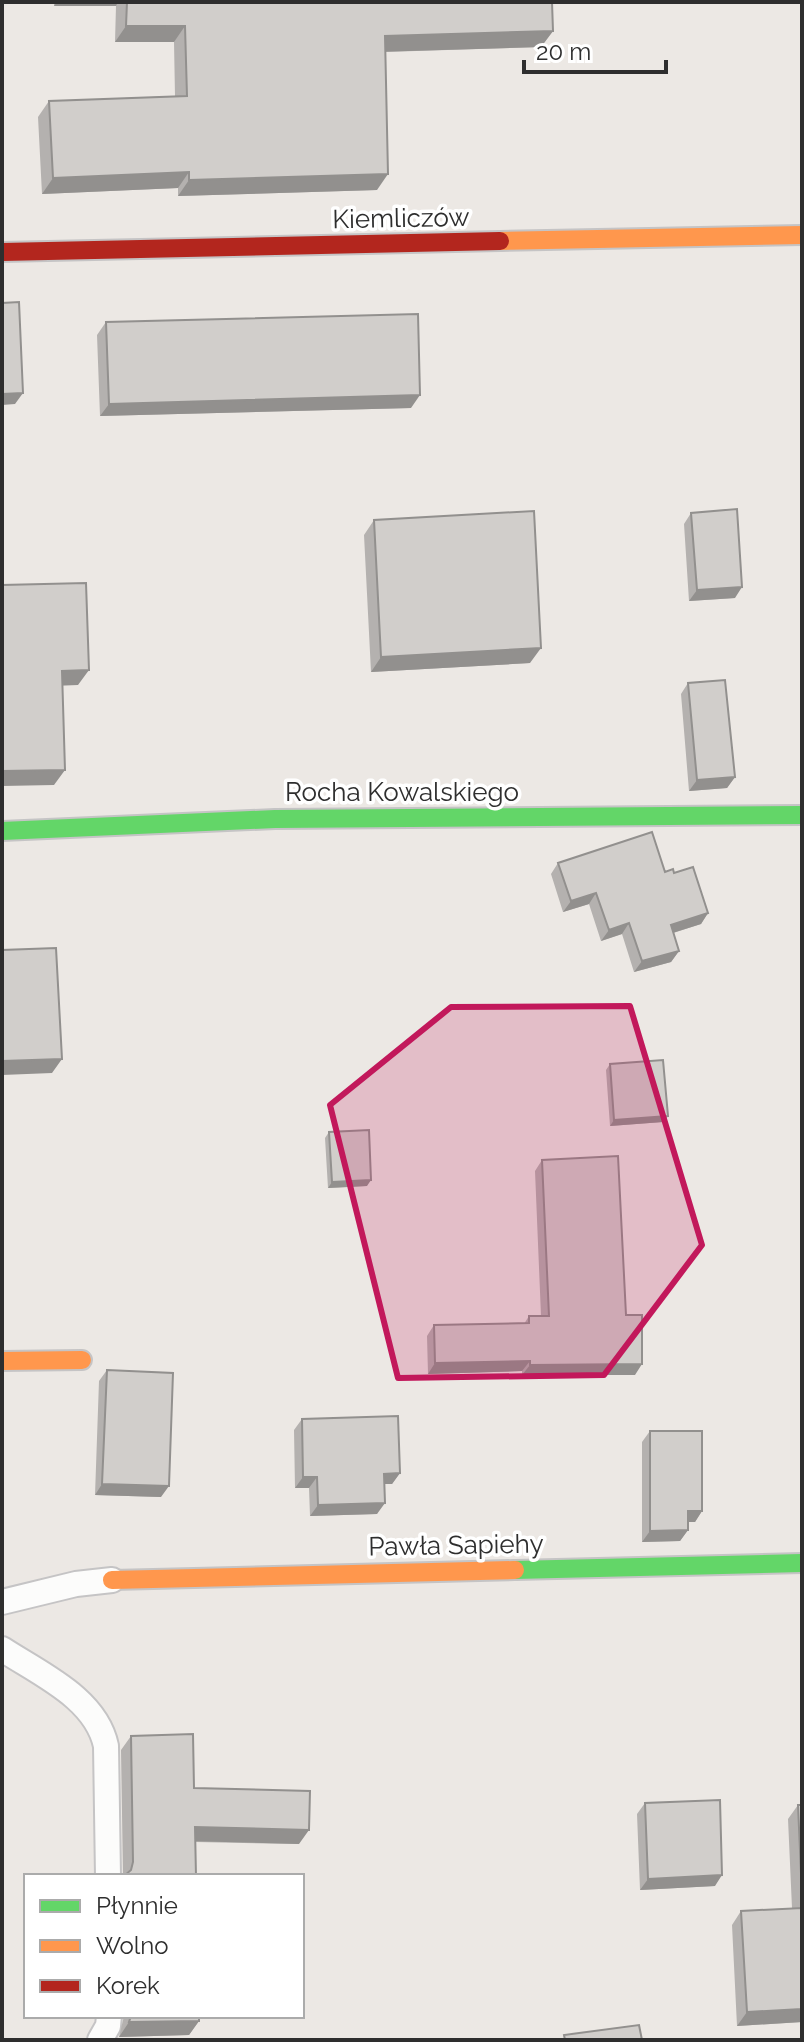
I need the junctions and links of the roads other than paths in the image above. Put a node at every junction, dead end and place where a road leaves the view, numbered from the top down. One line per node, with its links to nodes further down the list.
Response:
1 (802, 235): 2 (street, Kiemliczów)
2 (2, 252)
3 (802, 815): 4 (street, Rocha Kowalskiego)
4 (2, 831)
5 (82, 1360): 6 (street)
6 (2, 1361)
7 (802, 1563): 8 (street, Pawła Sapiehy)
8 (112, 1580): 9 (lane)
9 (2, 1602)
10 (2, 1649): 11 (lane)
11 (108, 1874)
12 (109, 2018): 13 (lane)
13 (100, 2040)

